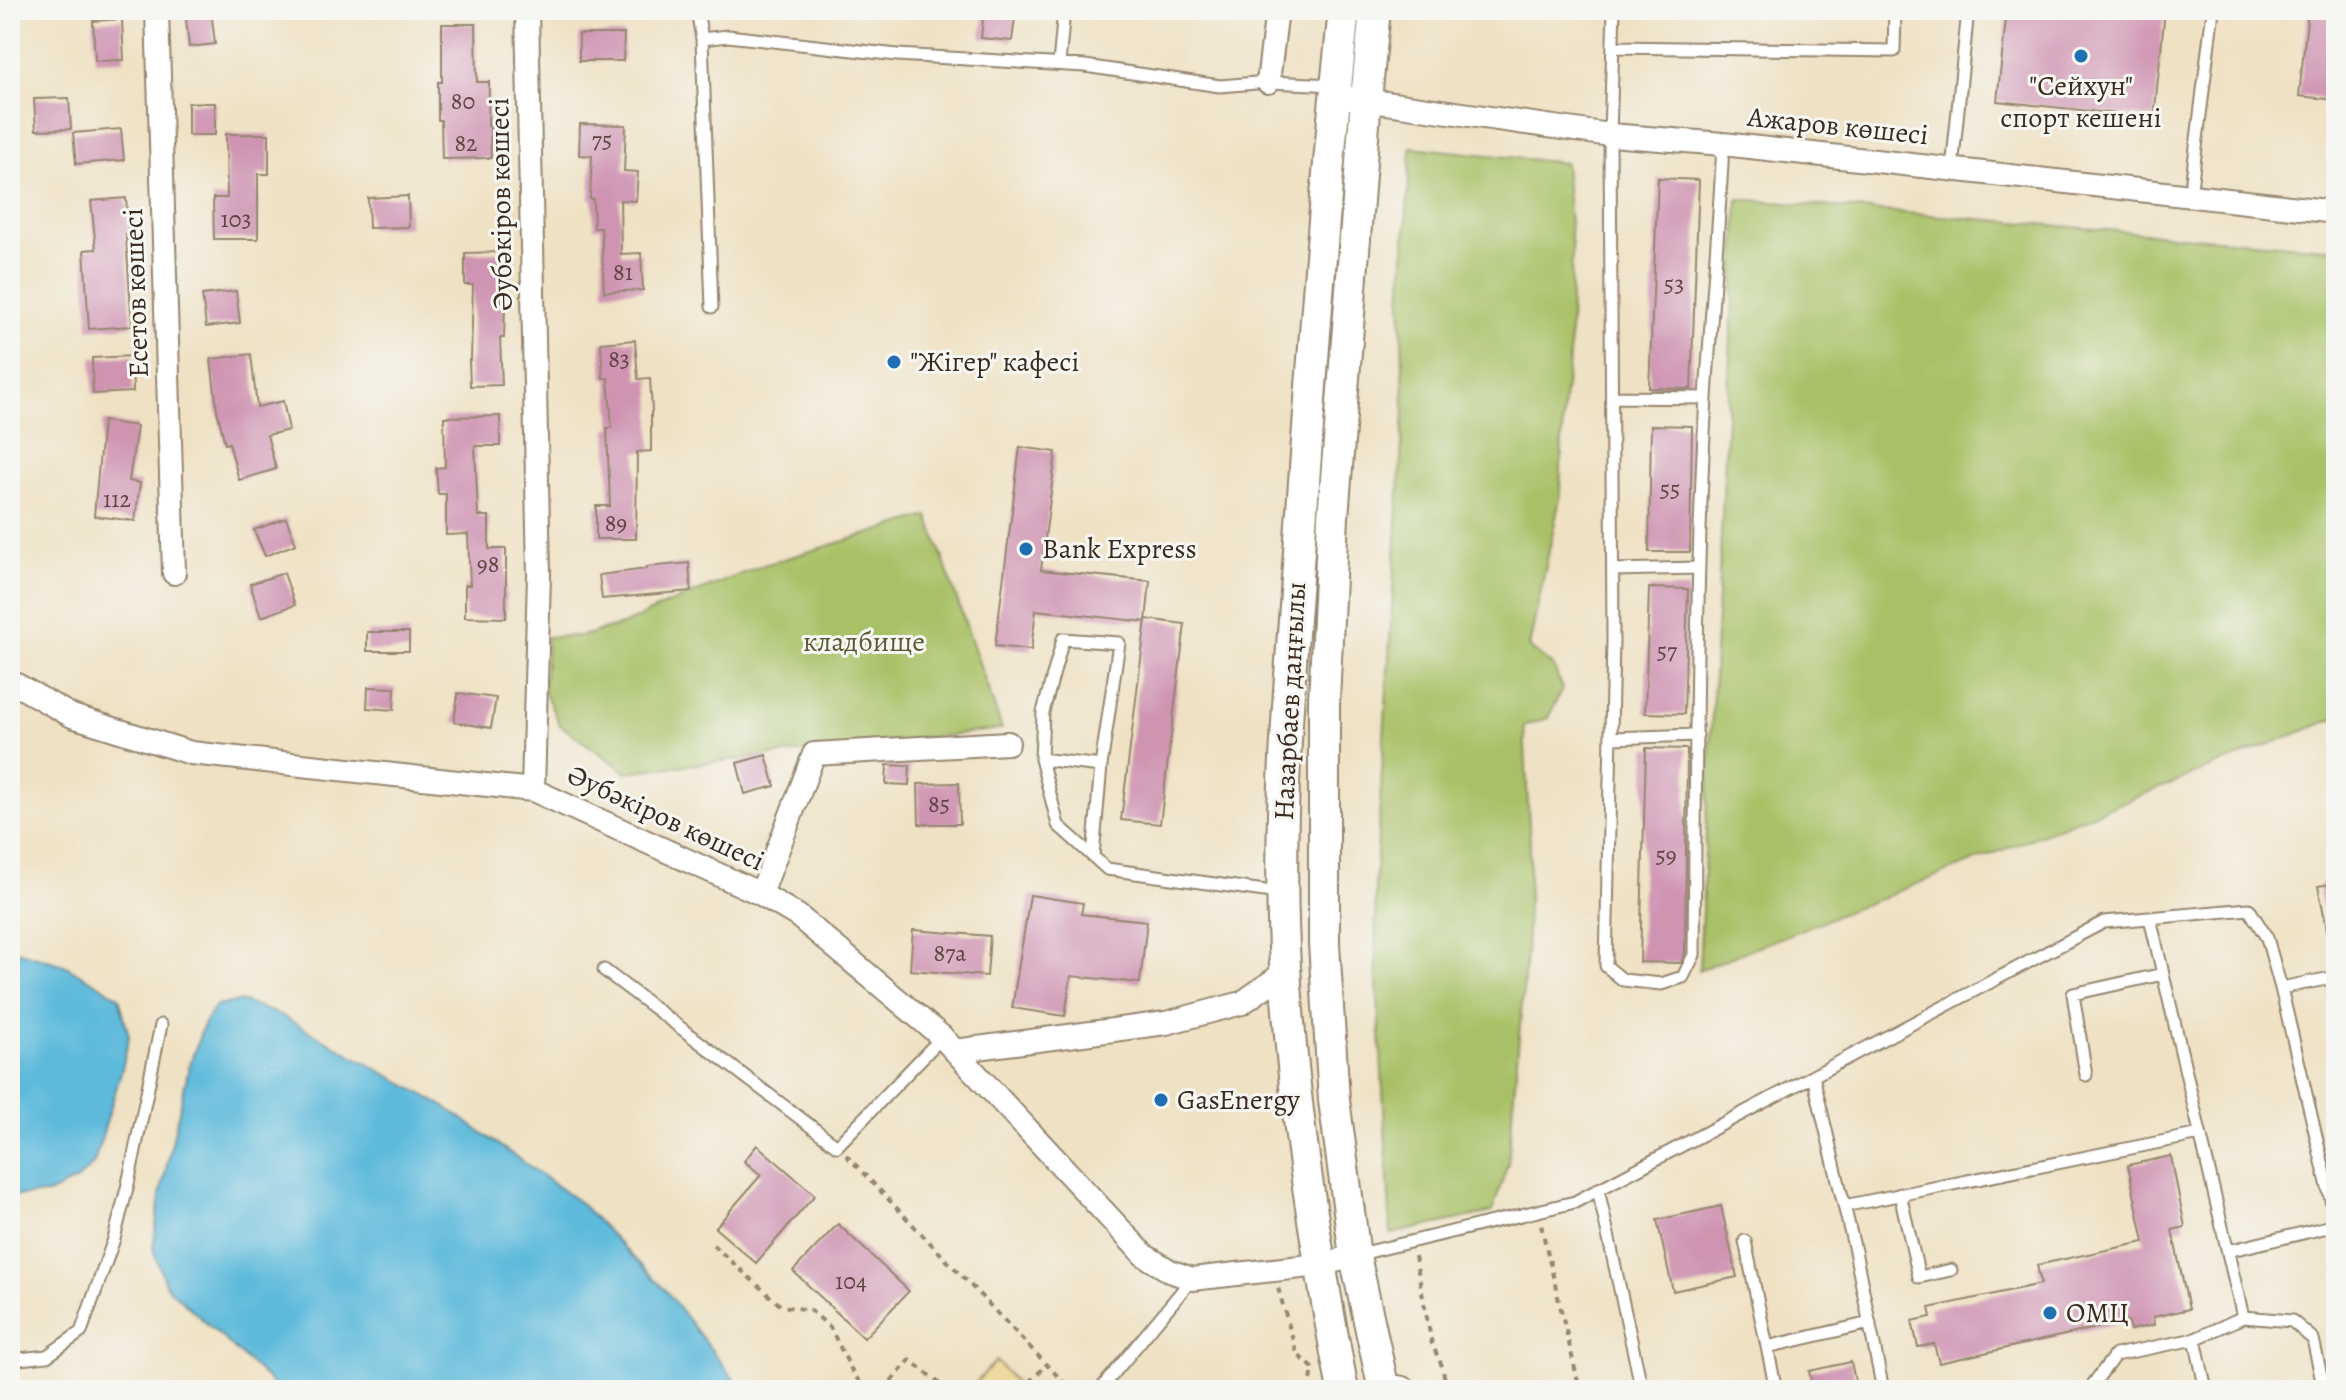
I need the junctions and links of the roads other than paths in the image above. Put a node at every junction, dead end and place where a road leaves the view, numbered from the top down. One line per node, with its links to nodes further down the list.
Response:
1 (157, 10): 28 (street, Есетов көшесі)
2 (527, 10): 35 (street, Әубәкіров көшесі)
3 (697, 10): 12 (lane)
4 (1064, 10): 14 (lane)
5 (1277, 10): 15 (street)
6 (1344, 10): 16 (main road, Назарбаев даңғылы)
7 (1375, 10): 17 (main road, Назарбаев даңғылы)
8 (1614, 10): 13 (lane)
9 (1895, 10): 13 (lane)
10 (1968, 10): 20 (lane)
11 (2213, 10): 21 (lane)
12 (702, 39): 14 (lane); 23 (lane)
13 (1613, 47): 18 (lane)
14 (1059, 64): 15 (lane)
15 (1268, 82): 16 (lane)
16 (1335, 91): 17 (street, Ажаров көшесі); 38 (main road, Назарбаев даңғылы)
17 (1366, 99): 18 (street, Ажаров көшесі); 56 (main road, Назарбаев даңғылы)
18 (1610, 135): 19 (street, Ажаров көшесі); 24 (lane)
19 (1723, 144): 20 (street, Ажаров көшесі); 25 (lane)
20 (1952, 169): 21 (street, Ажаров көшесі)
21 (2190, 196): 22 (street, Ажаров көшесі)
22 (2336, 212)
23 (712, 307)
24 (1612, 397): 25 (lane); 27 (lane)
25 (1706, 398): 26 (lane)
26 (1699, 568): 27 (lane); 30 (lane)
27 (1613, 570): 31 (lane)
28 (174, 573)
29 (10, 681): 35 (street)
30 (1697, 735): 31 (lane); 31 (lane)
31 (1611, 738)
32 (1008, 743): 37 (street)
33 (1041, 759): 34 (lane); 34 (lane); 36 (lane)
34 (1101, 766): 36 (lane)
35 (533, 790): 37 (street, Әубәкіров көшесі)
36 (1093, 856): 38 (lane)
37 (761, 894): 46 (street, Әубәкіров көшесі)
38 (1283, 894): 41 (main road, Назарбаев даңғылы)
39 (2150, 918): 42 (lane); 44 (lane); 48 (lane)
40 (604, 970): 46 (lane)
41 (1285, 972): 46 (street); 57 (main road, Назарбаев даңғылы)
42 (2163, 974): 47 (lane); 49 (lane)
43 (2336, 977): 44 (lane)
44 (2281, 988): 53 (lane)
45 (161, 1025): 64 (lane)
46 (949, 1044): 59 (street, Әубәкіров көшесі)
47 (2086, 1075)
48 (1813, 1076): 50 (lane); 52 (lane)
49 (2200, 1134): 51 (lane); 55 (lane)
50 (1598, 1189): 56 (lane); 69 (lane)
51 (1900, 1194): 52 (lane); 58 (lane)
52 (1844, 1206): 61 (lane)
53 (2336, 1223): 55 (lane)
54 (1745, 1241): 63 (lane)
55 (2228, 1251): 60 (lane)
56 (1355, 1256): 57 (street); 65 (main road, Назарбаев даңғылы)
57 (1319, 1265): 59 (street); 67 (main road, Назарбаев даңғылы)
58 (1951, 1270)
59 (1192, 1279): 66 (lane)
60 (2243, 1317): 62 (lane); 74 (lane)
61 (1870, 1323): 63 (lane); 71 (lane)
62 (2195, 1339): 72 (lane); 73 (lane)
63 (1767, 1347): 70 (lane)
64 (10, 1360)
65 (1383, 1386): 68 (lane)
66 (1100, 1390)
67 (1343, 1390)
68 (1417, 1390)
69 (1642, 1390)
70 (1776, 1390)
71 (1883, 1390)
72 (2095, 1390)
73 (2206, 1390)
74 (2324, 1390)

